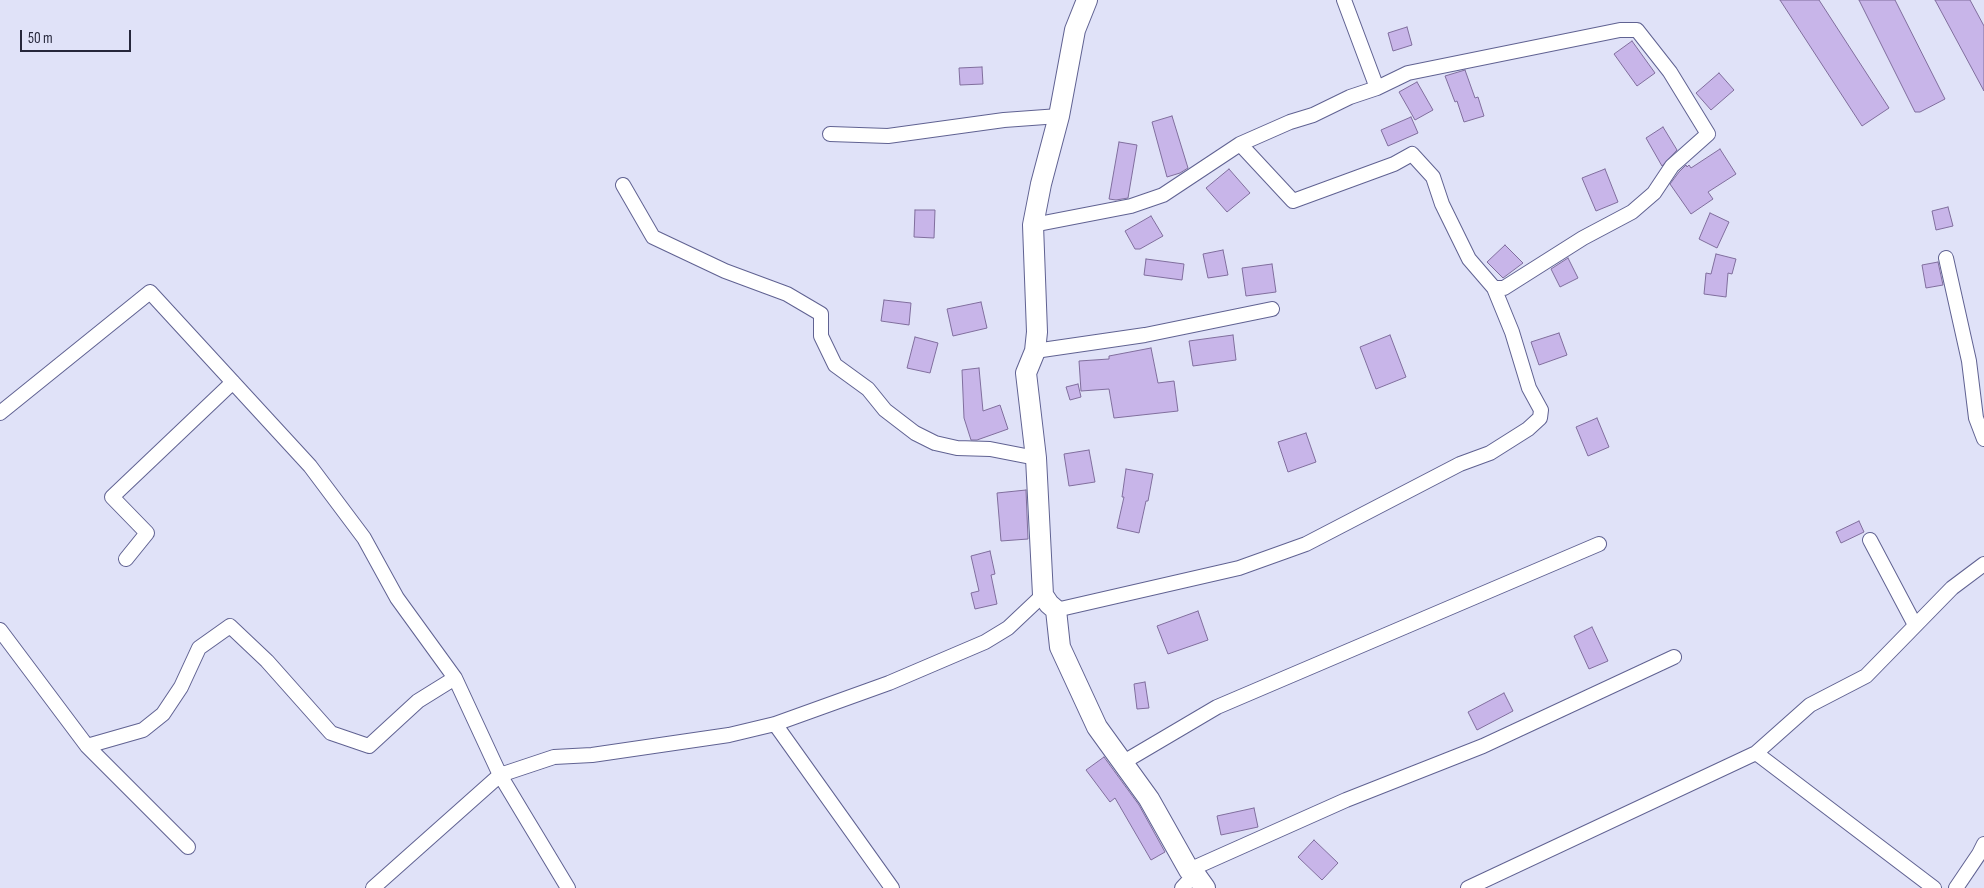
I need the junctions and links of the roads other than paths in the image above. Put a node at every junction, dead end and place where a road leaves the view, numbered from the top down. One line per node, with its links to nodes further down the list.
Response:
1 (1087, 0): 4 (street)
2 (1344, 0): 3 (street)
3 (1377, 88): 6 (street); 10 (street)
4 (1059, 116): 5 (street); 8 (street)
5 (830, 134)
6 (1240, 144): 8 (street); 10 (street)
7 (623, 185): 16 (street)
8 (1033, 225): 12 (street)
9 (1946, 258): 15 (street)
10 (1494, 288): 21 (street)
11 (1272, 309): 12 (street)
12 (1035, 351): 16 (street)
13 (233, 382): 14 (street); 19 (street); 25 (street)
14 (0, 413)
15 (1984, 439)
16 (1036, 458): 21 (street)
17 (1870, 540): 22 (street)
18 (1599, 544): 29 (street)
19 (126, 558)
20 (1984, 564): 22 (street)
21 (1049, 602): 26 (street); 29 (street)
22 (1916, 625): 28 (street)
23 (0, 630): 27 (street)
24 (1674, 657): 33 (street)
25 (455, 678): 27 (street); 30 (street)
26 (775, 724): 30 (street); 36 (street)
27 (87, 746): 32 (street)
28 (1756, 753): 37 (street); 38 (street)
29 (1122, 763): 33 (street)
30 (500, 775): 34 (street); 35 (street)
31 (1984, 844): 39 (street)
32 (188, 847)
33 (1193, 880)
34 (373, 888)
35 (568, 888)
36 (892, 888)
37 (1468, 888)
38 (1934, 888)
39 (1956, 888)

